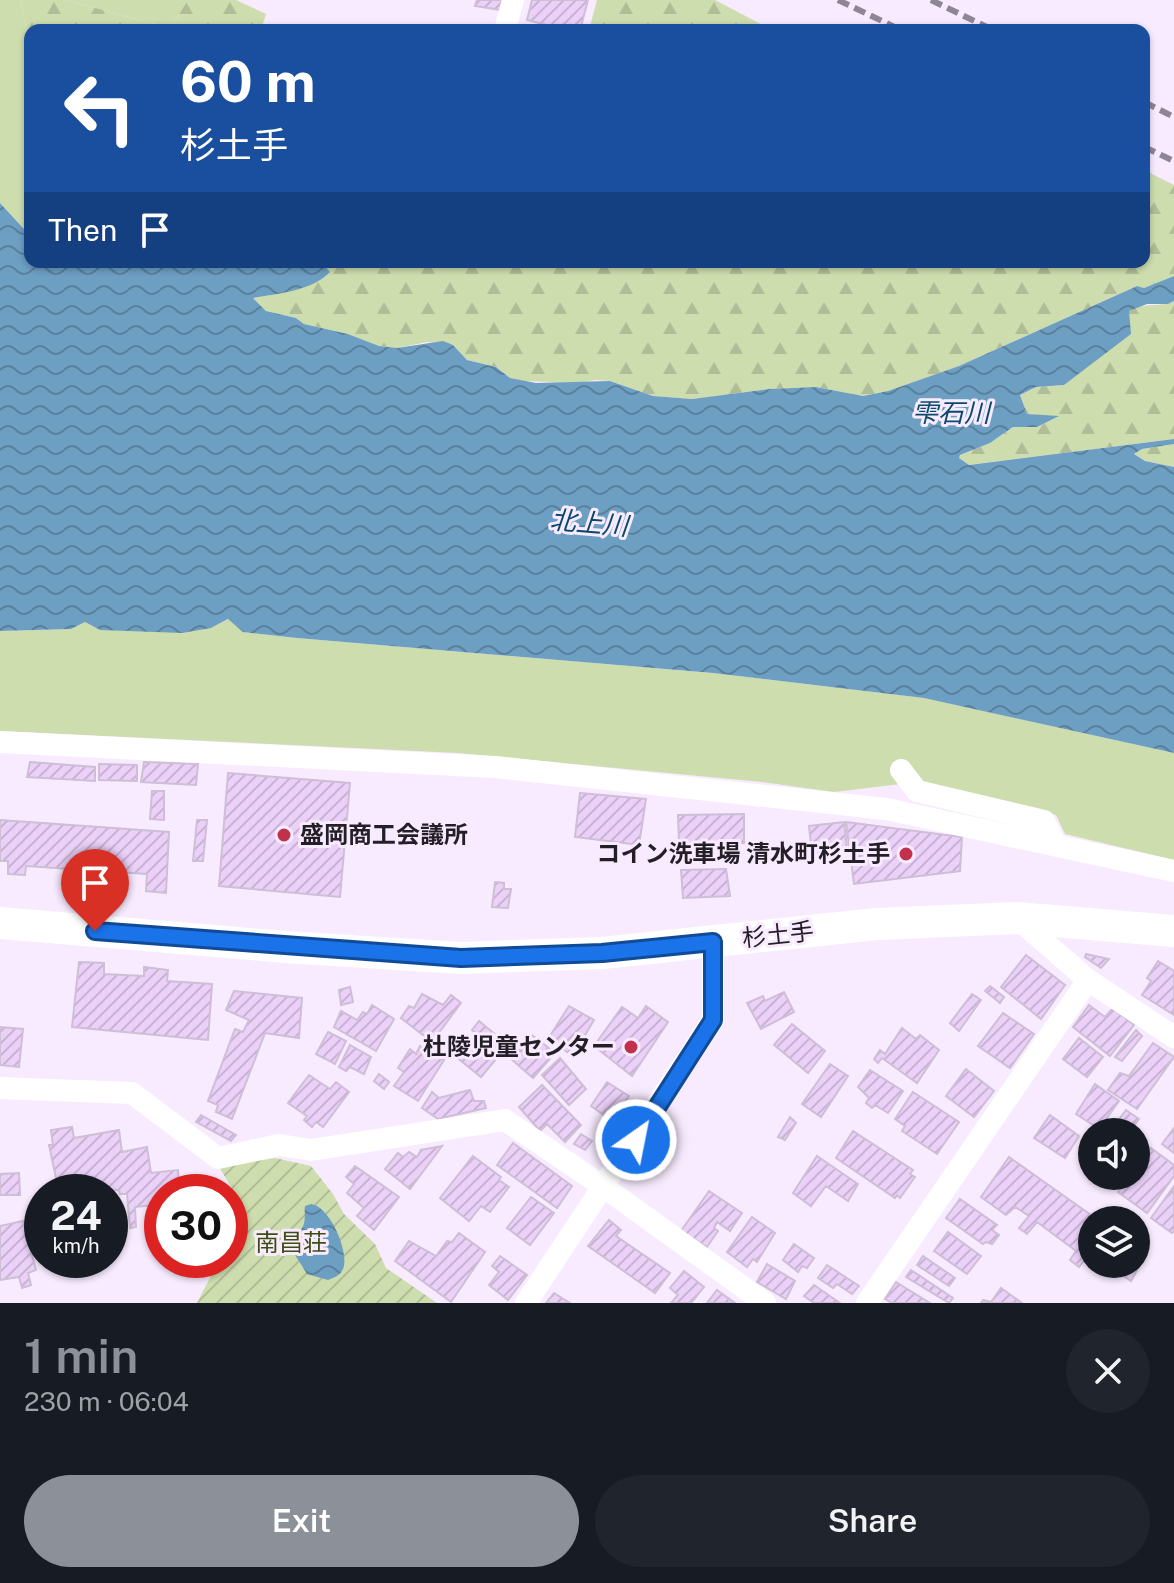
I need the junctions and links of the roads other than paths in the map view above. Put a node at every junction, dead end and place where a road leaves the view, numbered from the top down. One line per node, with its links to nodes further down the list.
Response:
1 (513, 0): 2 (street)
2 (507, 24)
3 (0, 742): 5 (street)
4 (901, 770): 5 (street)
5 (1055, 844): 6 (street)
6 (1174, 871)
7 (1017, 918): 9 (street, 杉土手); 10 (street, 杉土手); 11 (street)
8 (0, 923): 10 (street, 杉土手)
9 (1174, 931)
10 (713, 942): 14 (street)
11 (1088, 980): 12 (street); 17 (street)
12 (1174, 1037)
13 (0, 1088): 14 (street)
14 (604, 1187): 15 (street); 16 (street)
15 (526, 1303)
16 (765, 1303)
17 (867, 1303)

